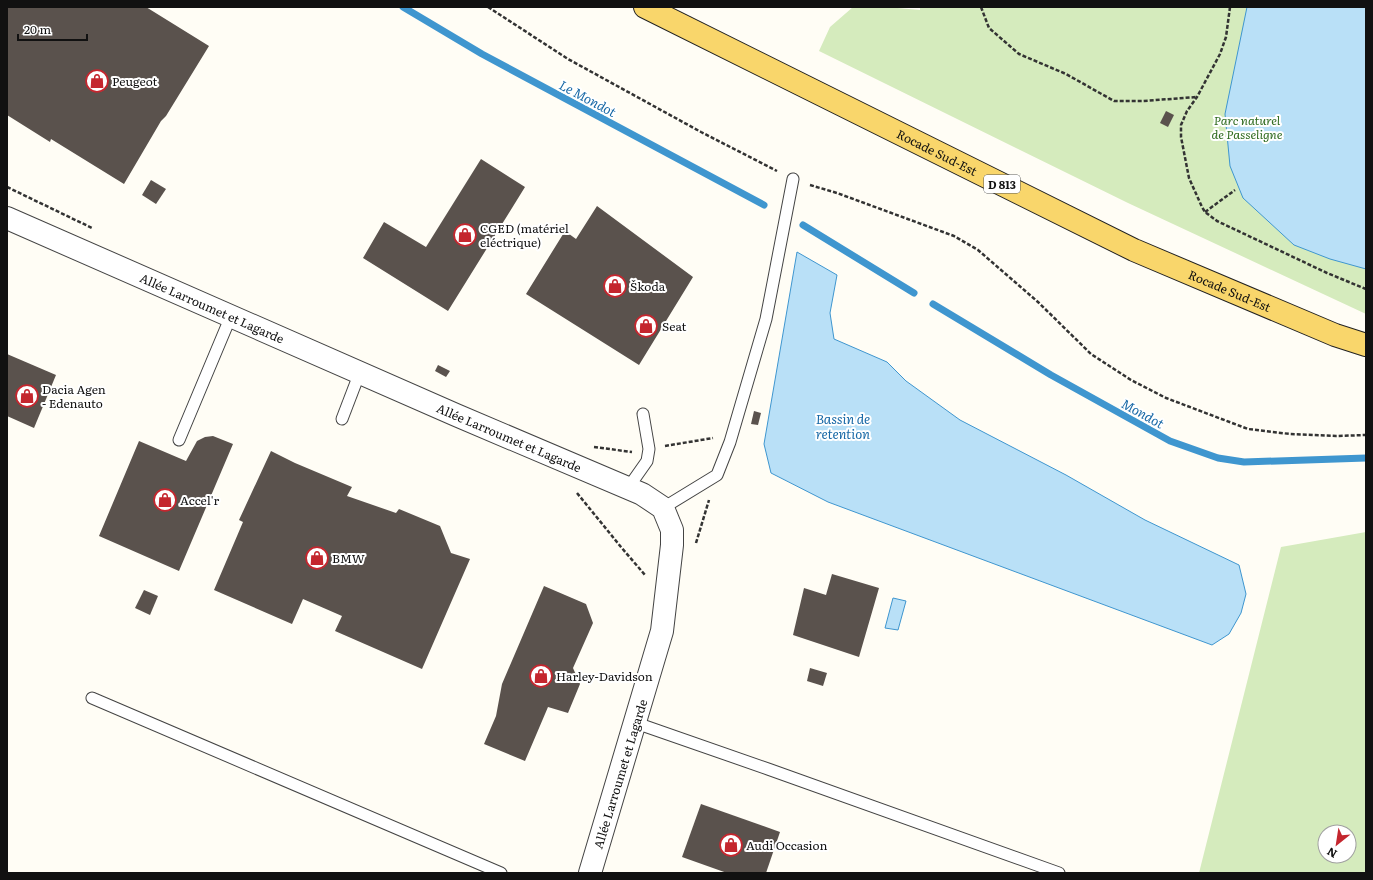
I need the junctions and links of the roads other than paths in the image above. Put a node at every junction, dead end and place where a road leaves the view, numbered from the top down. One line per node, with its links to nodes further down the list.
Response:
1 (645, 7): 5 (main road, Rocade Sud-Est / D 813)
2 (792, 184): 11 (lane)
3 (7, 218): 4 (street, Allée Larroumet et Lagarde)
4 (231, 316): 6 (street, Allée Larroumet et Lagarde); 9 (lane)
5 (1366, 345)
6 (360, 372): 8 (lane); 10 (street, Allée Larroumet et Lagarde)
7 (644, 414): 10 (lane)
8 (342, 419)
9 (179, 440)
10 (628, 488): 11 (street, Allée Larroumet et Lagarde)
11 (663, 508): 13 (street, Allée Larroumet et Lagarde)
12 (92, 698): 14 (lane)
13 (636, 723): 15 (street, Allée Larroumet et Lagarde); 16 (lane)
14 (501, 873)
15 (590, 873)
16 (1059, 873)

